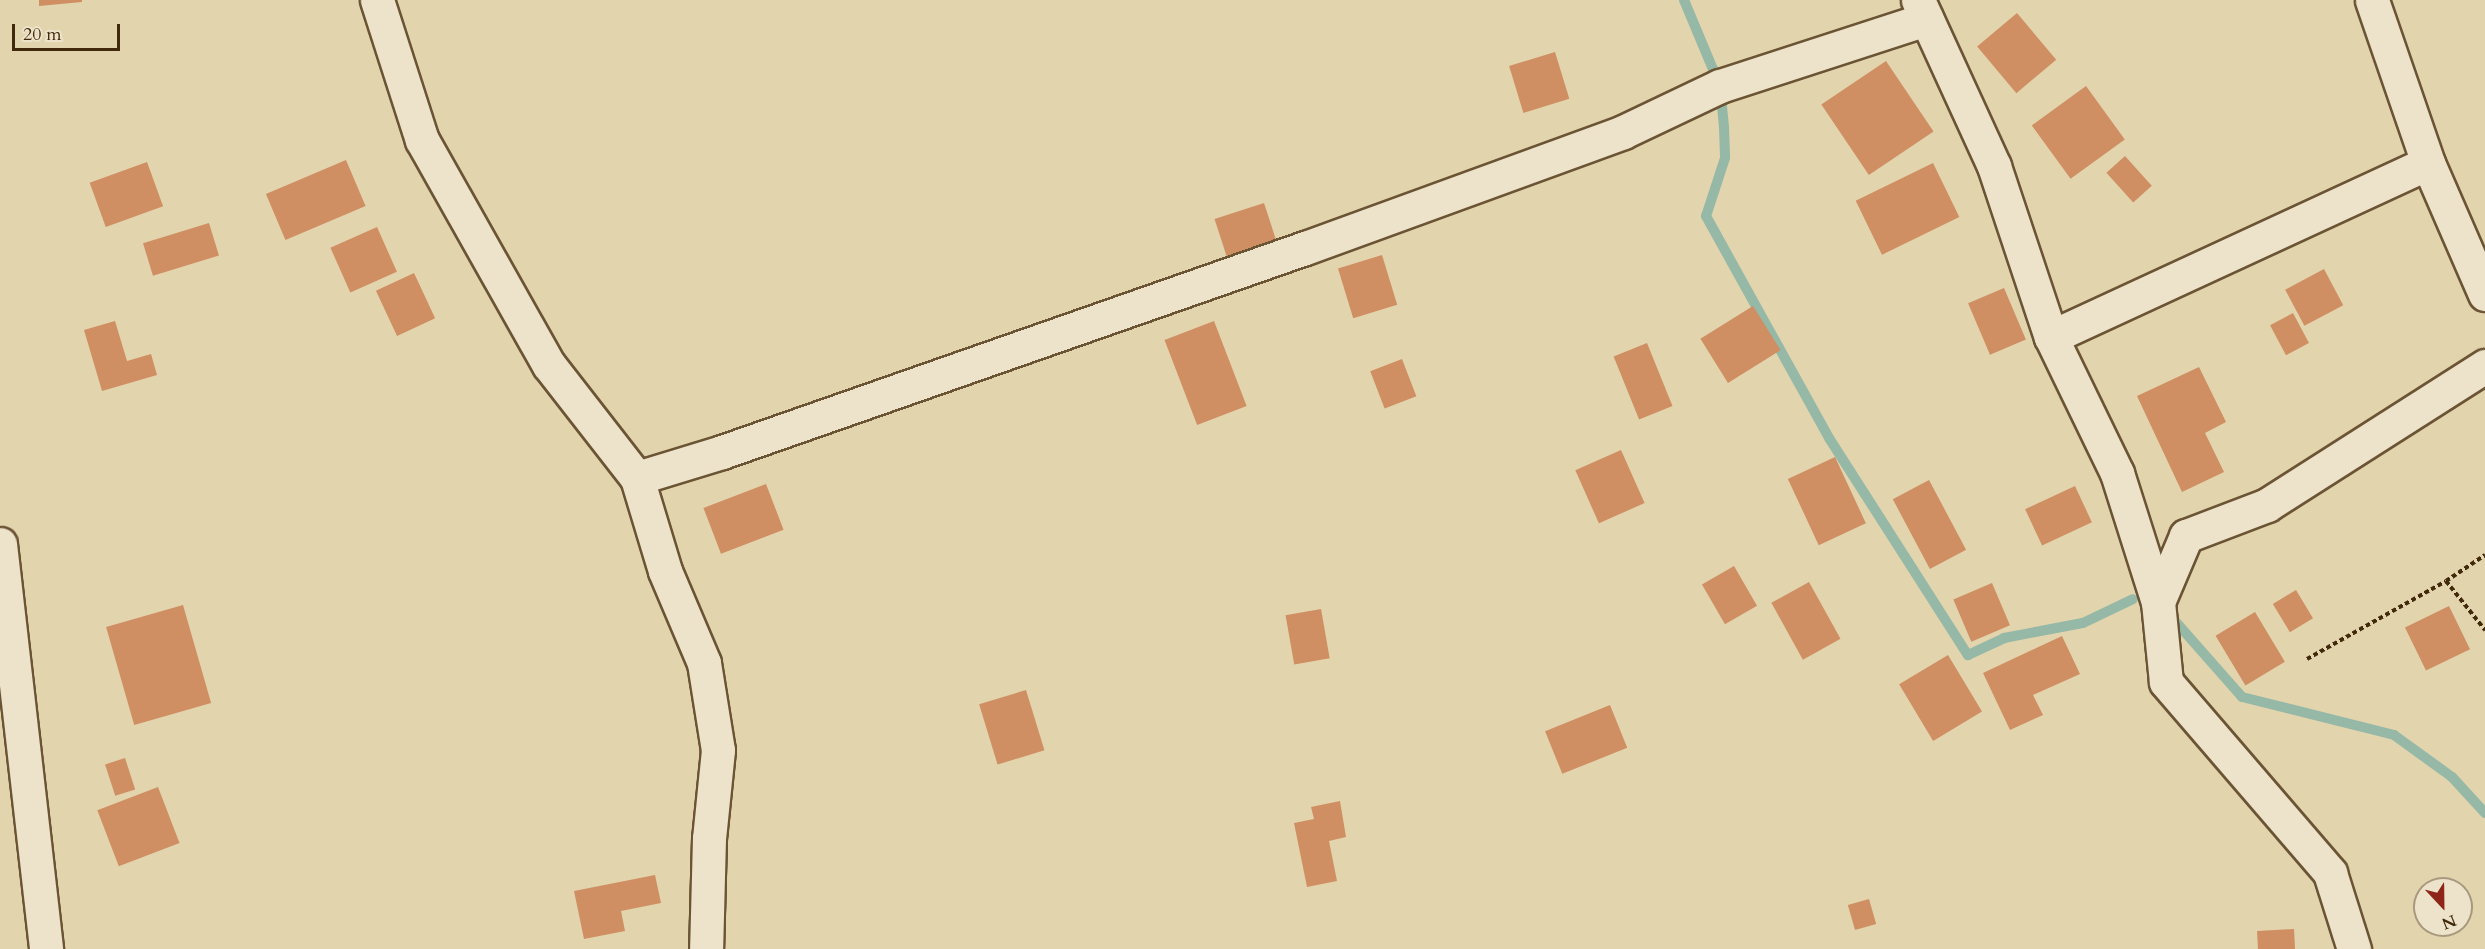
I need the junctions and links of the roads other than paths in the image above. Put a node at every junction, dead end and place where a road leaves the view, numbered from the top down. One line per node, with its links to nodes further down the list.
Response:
1 (377, 0): 8 (street)
2 (2372, 0): 4 (street)
3 (1922, 10): 6 (street); 8 (street)
4 (2428, 163): 5 (street); 6 (street)
5 (2485, 294)
6 (2051, 337): 10 (street)
7 (2485, 366): 10 (street)
8 (637, 478): 12 (street)
9 (0, 544): 11 (street)
10 (2158, 602): 13 (street)
11 (46, 949)
12 (706, 949)
13 (2354, 949)

